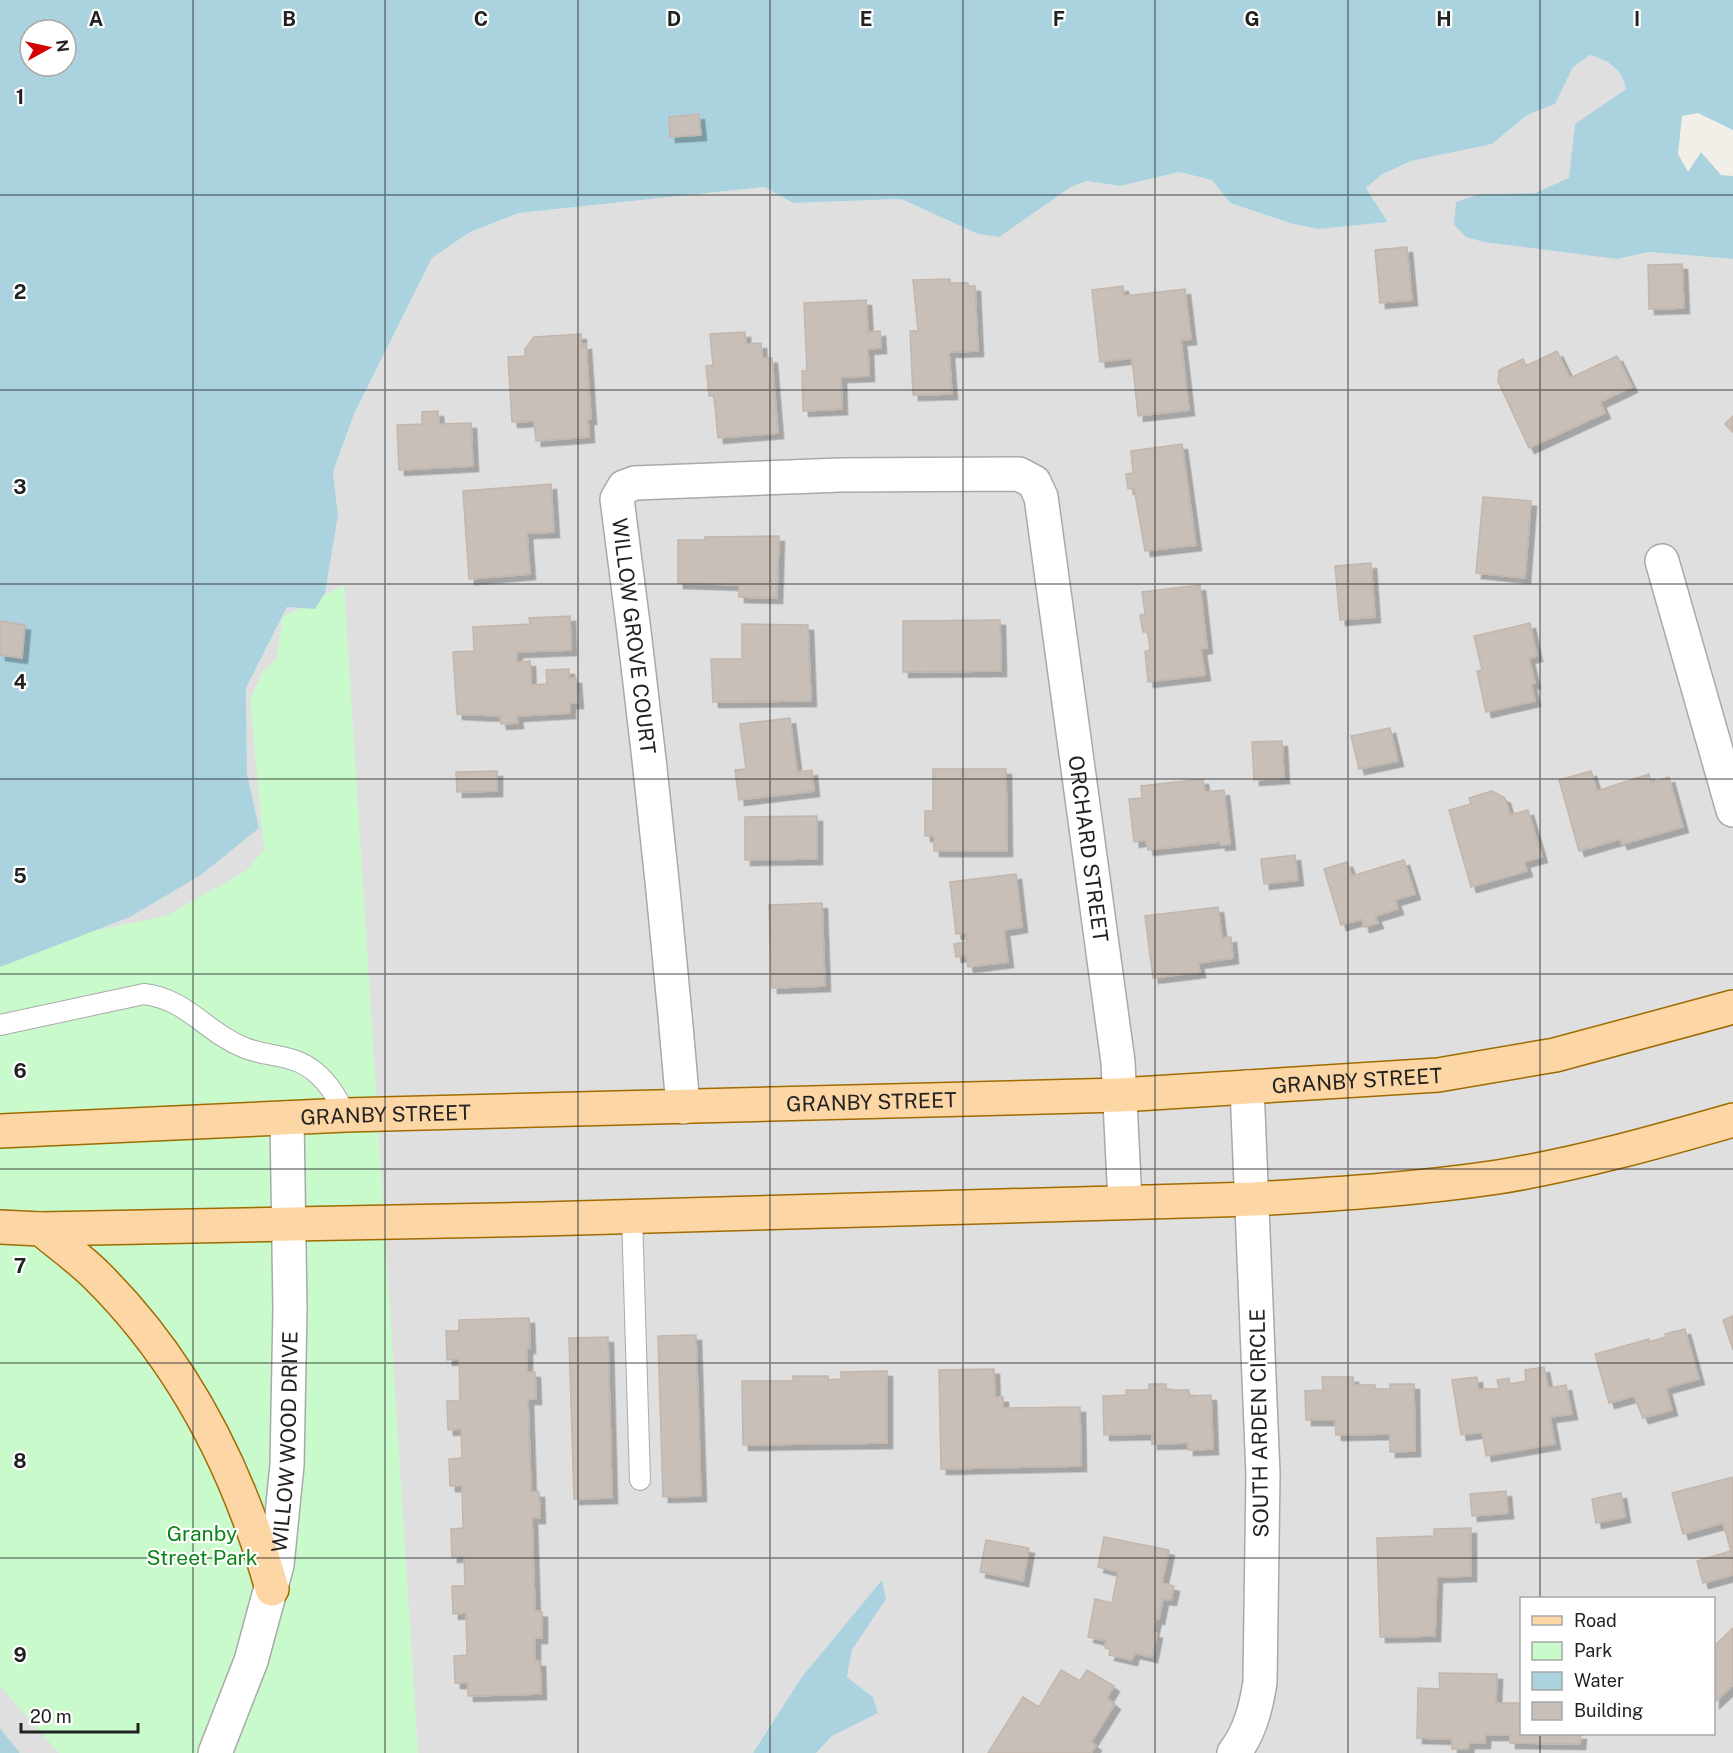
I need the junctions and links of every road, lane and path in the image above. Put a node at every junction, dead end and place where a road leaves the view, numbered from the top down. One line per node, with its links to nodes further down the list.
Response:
1 (1041, 497): 7 (street, ORCHARD STREET); 8 (street, WILLOW GROVE COURT)
2 (1662, 561): 3 (street)
3 (1733, 810)
4 (1733, 1007): 6 (main road, GRANBY STREET)
5 (0, 1024): 9 (lane)
6 (1247, 1088): 7 (main road, GRANBY STREET); 13 (street, SOUTH ARDEN CIRCLE)
7 (1120, 1095): 8 (main road, GRANBY STREET); 14 (street, ORCHARD STREET)
8 (683, 1107): 9 (main road, GRANBY STREET)
9 (346, 1115): 10 (main road, GRANBY STREET)
10 (287, 1118): 12 (main road, GRANBY STREET); 16 (street, WILLOW WOOD DRIVE)
11 (1733, 1120): 13 (main road)
12 (0, 1131)
13 (1254, 1198): 14 (main road); 22 (street, SOUTH ARDEN CIRCLE)
14 (1125, 1202): 15 (main road)
15 (632, 1216): 16 (main road); 19 (lane)
16 (289, 1224): 18 (main road); 20 (street, WILLOW WOOD DRIVE)
17 (0, 1227): 18 (main road)
18 (41, 1229): 20 (main road)
19 (639, 1480)
20 (272, 1589): 21 (street, WILLOW WOOD DRIVE)
21 (215, 1753)
22 (1234, 1753)

